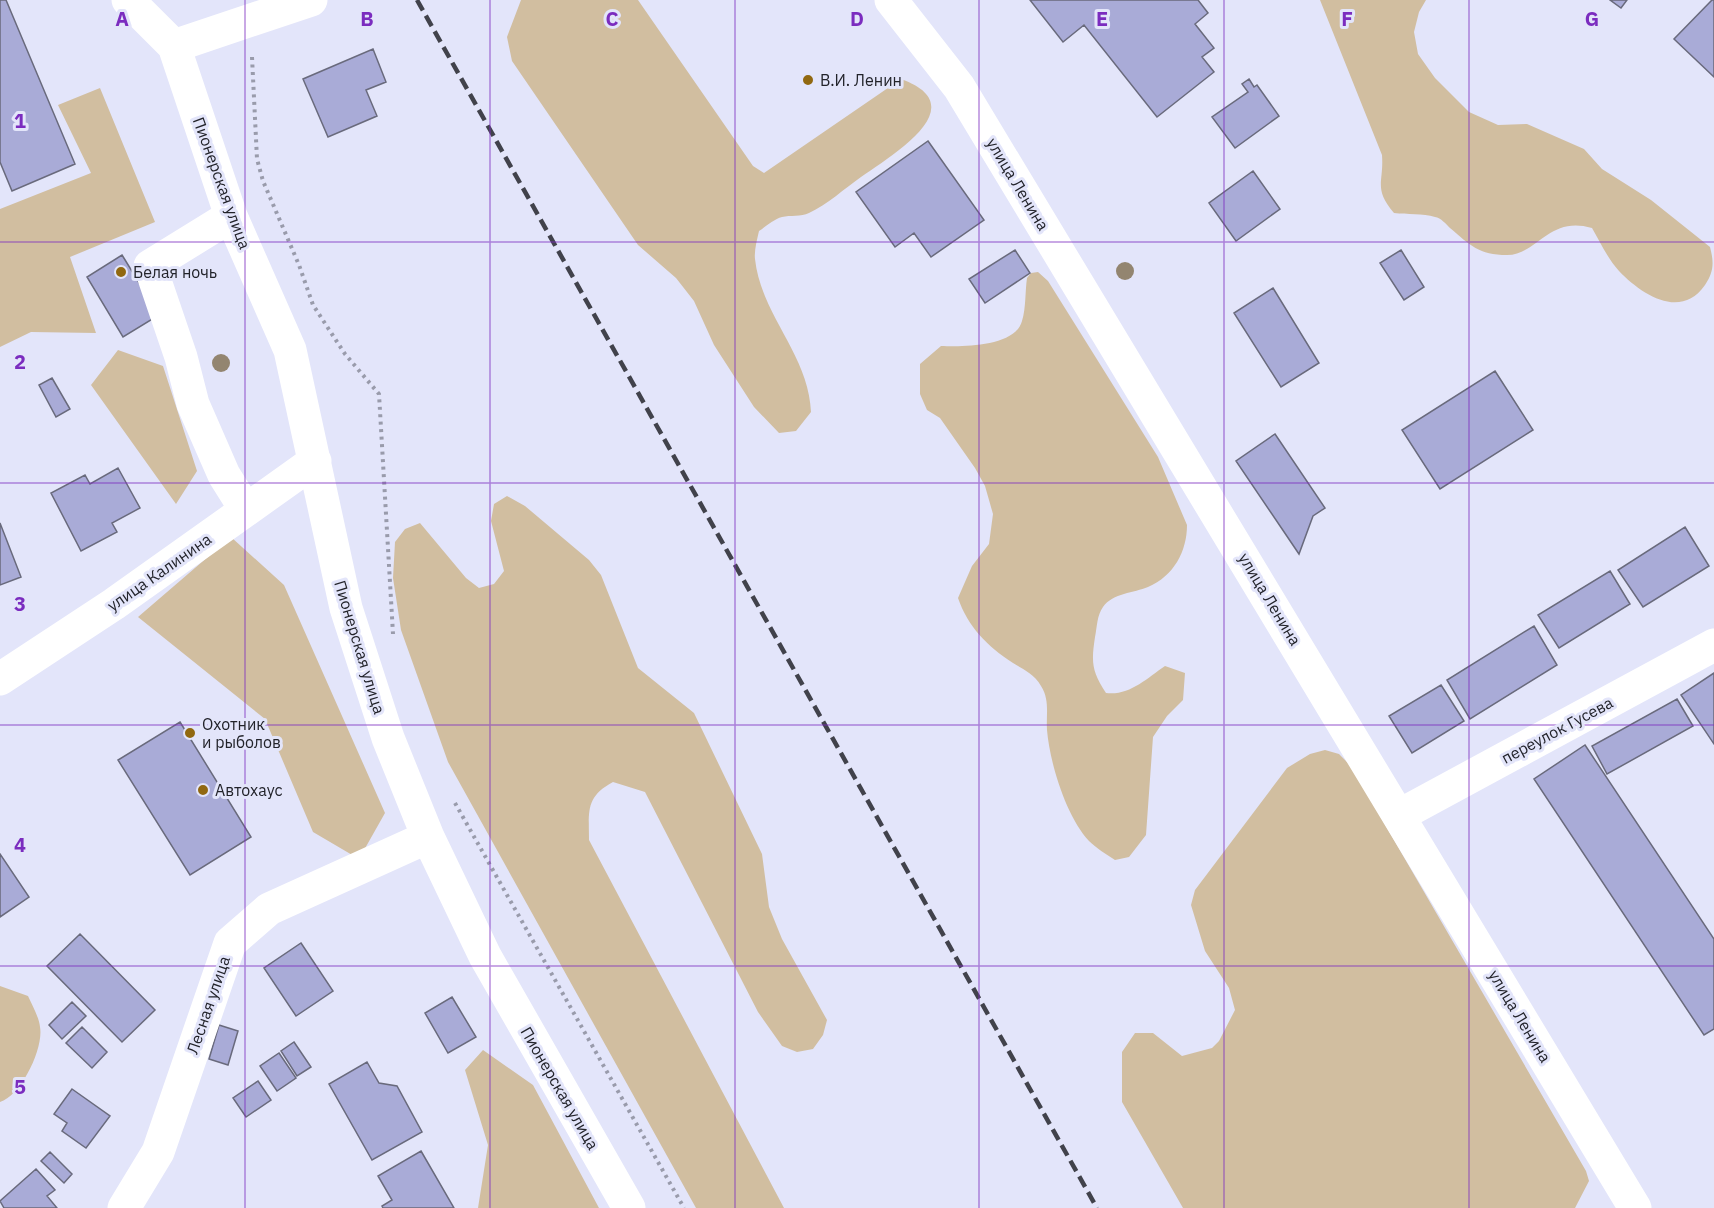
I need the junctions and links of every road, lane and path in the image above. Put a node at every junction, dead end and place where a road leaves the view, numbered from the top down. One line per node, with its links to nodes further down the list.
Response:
1 (128, 0): 4 (street, Пионерская улица)
2 (311, 0): 4 (street)
3 (891, 0): 13 (street, улица Ленина)
4 (174, 46): 6 (street, Пионерская улица)
5 (255, 71): 9 (path)
6 (231, 216): 7 (street, Пионерская улица); 8 (street)
7 (315, 461): 8 (street, улица Калинина); 14 (street, Пионерская улица)
8 (246, 510): 11 (street, улица Калинина)
9 (394, 639)
10 (1714, 645): 13 (street, переулок Гусева)
11 (0, 679)
12 (454, 801): 17 (path)
13 (1400, 815): 18 (street, улица Ленина)
14 (428, 837): 15 (street, Лесная улица); 16 (street, Пионерская улица)
15 (124, 1208)
16 (629, 1208)
17 (684, 1208)
18 (1635, 1208)

